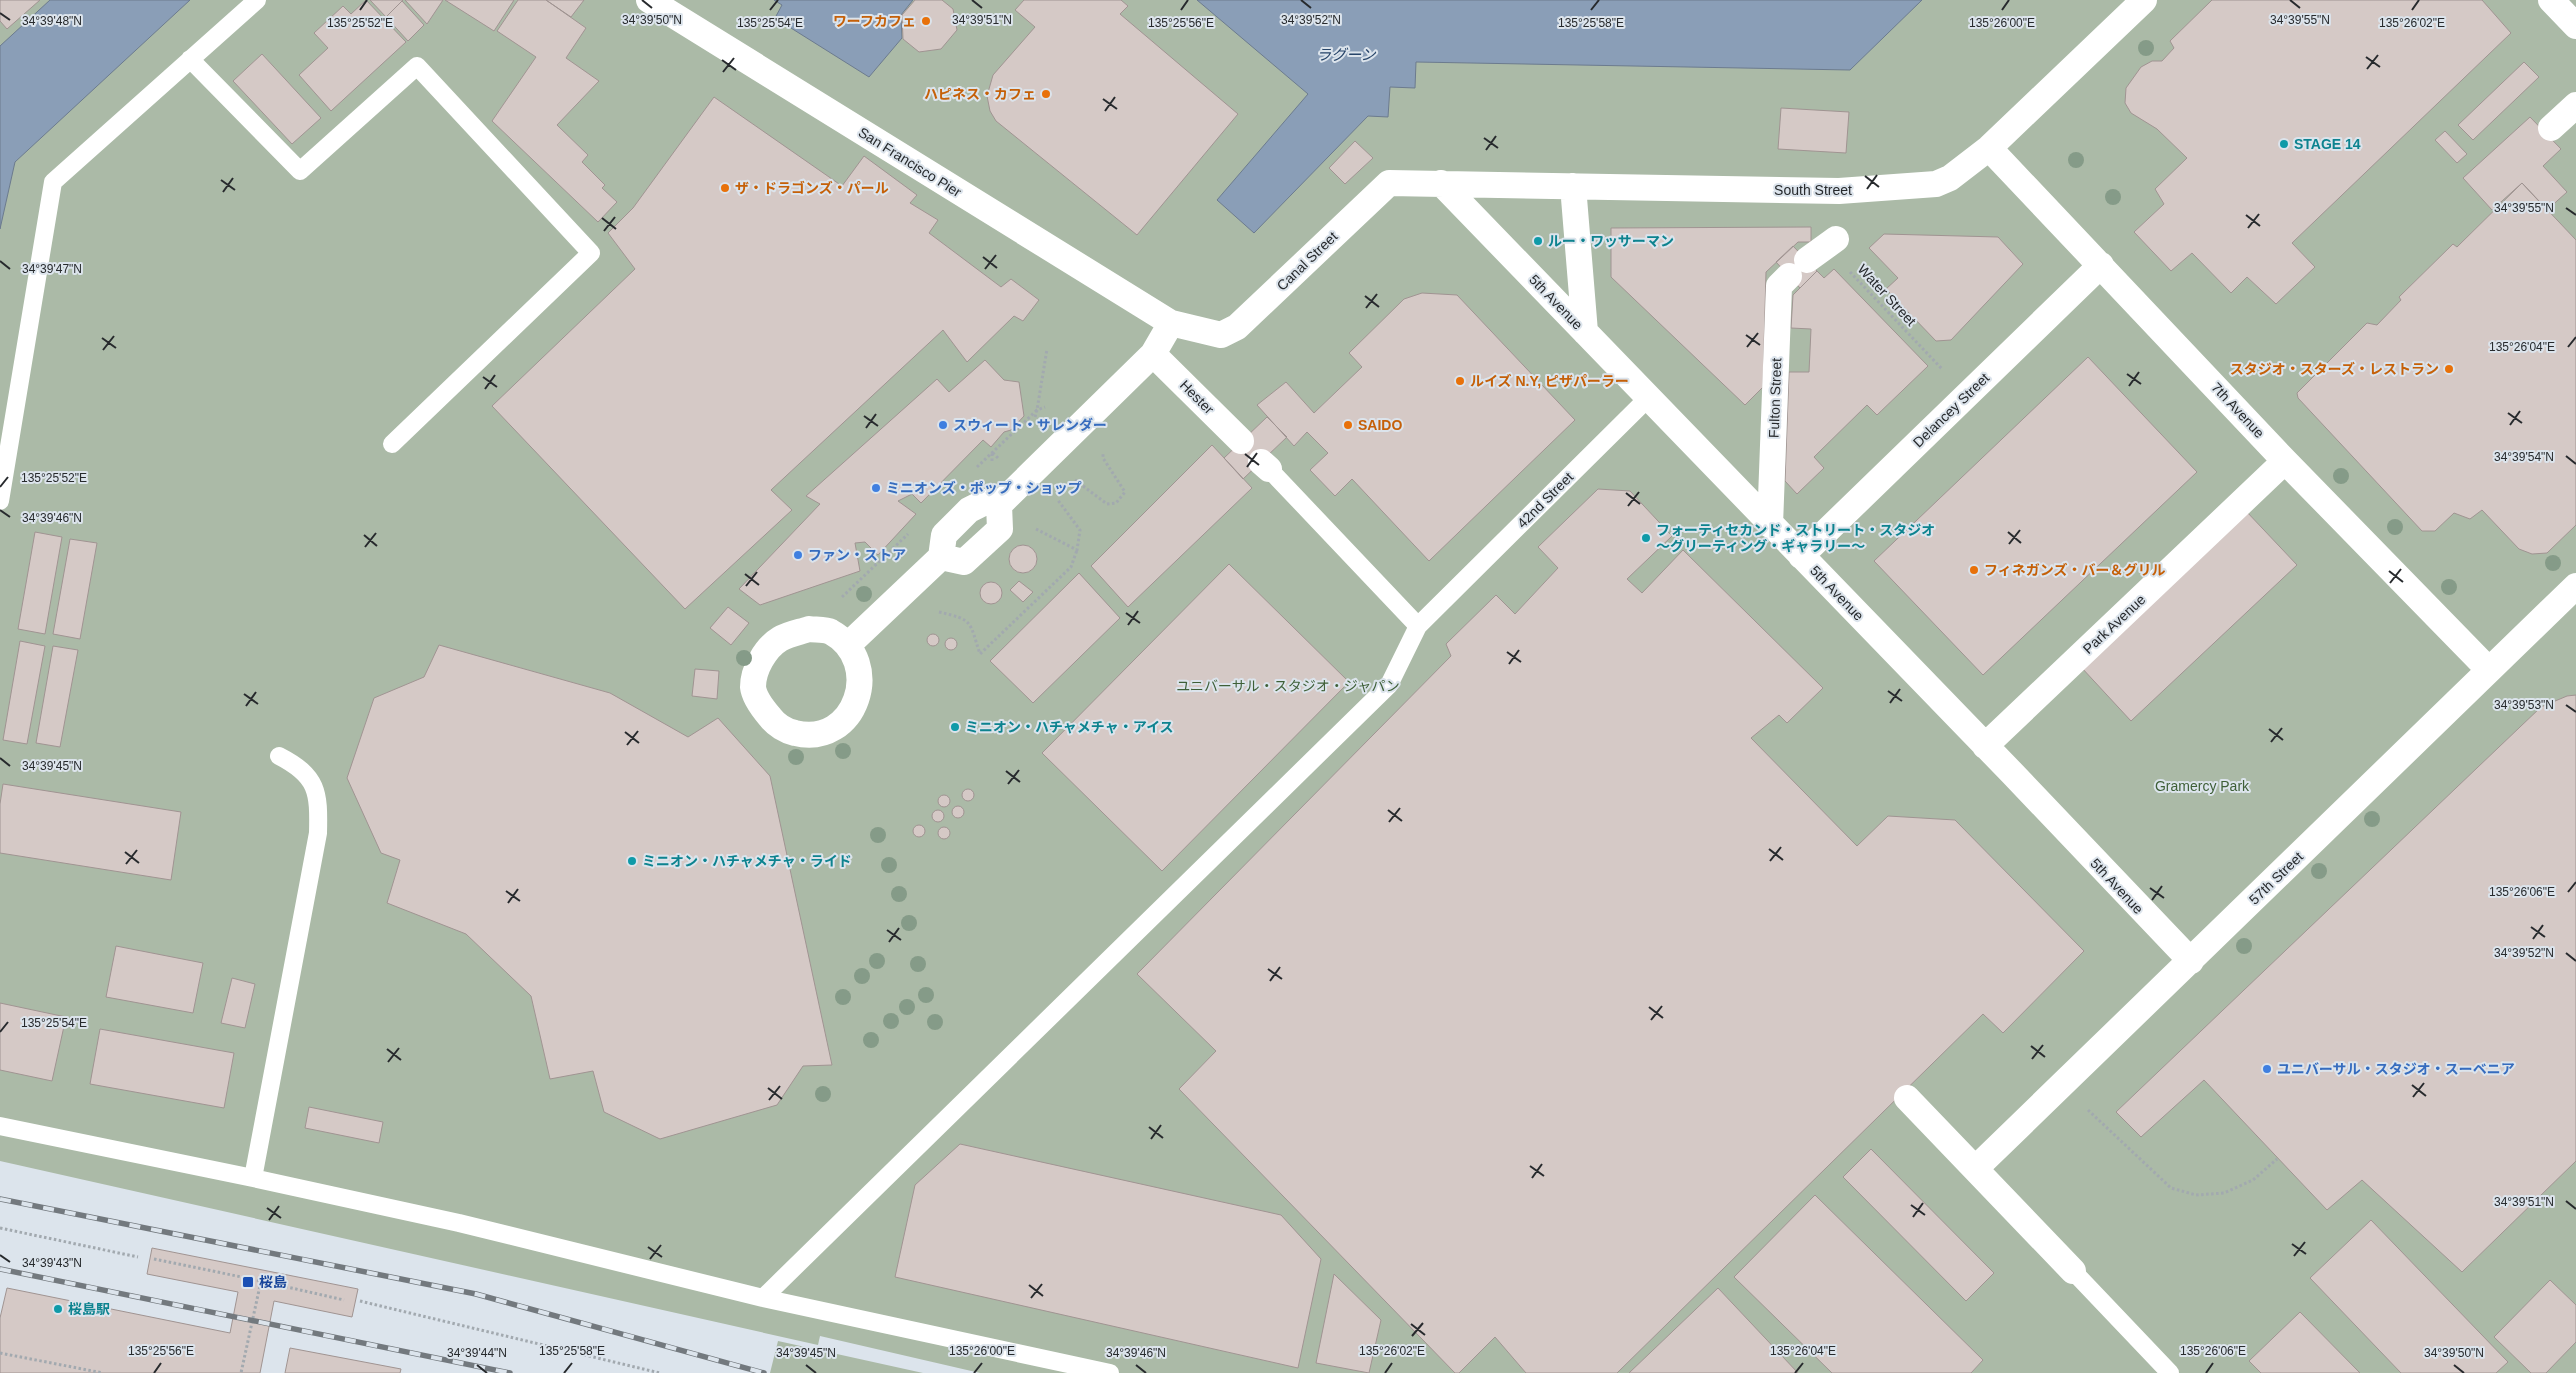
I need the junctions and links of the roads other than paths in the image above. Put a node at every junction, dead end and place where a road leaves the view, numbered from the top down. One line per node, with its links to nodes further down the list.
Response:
1 (257, 0): 6 (lane)
2 (649, 0): 14 (street, San Francisco Pier)
3 (2144, 0): 9 (street, South Street)
4 (2551, 0): 5 (street)
5 (2576, 26)
6 (190, 59): 19 (lane); 22 (lane)
7 (2576, 105): 8 (street)
8 (2551, 128)
9 (1989, 148): 11 (street, South Street); 13 (street, 7th Avenue)
10 (1441, 183): 11 (street, South Street); 14 (street, Canal Street); 15 (street, 5th Avenue)
11 (1573, 186): 15 (street)
12 (1836, 239): 24 (street, Fulton Street)
13 (2101, 265): 20 (street, 7th Avenue); 25 (street, Delancey Street)
14 (1171, 323): 16 (street)
15 (1585, 332): 17 (street, 5th Avenue)
16 (1153, 354): 18 (street, Hester); 23 (street)
17 (1648, 398): 24 (street, 5th Avenue); 28 (lane, 42nd Street)
18 (1242, 441)
19 (392, 444)
20 (2286, 461): 30 (street, 7th Avenue); 31 (street, Park Avenue)
21 (1265, 466): 28 (lane)
22 (0, 500)
23 (999, 517): 26 (street); 26 (street)
24 (1770, 524): 25 (street, 5th Avenue)
25 (1801, 556): 31 (street, 5th Avenue)
26 (941, 557): 29 (street)
27 (2576, 586): 30 (street, 57th Street)
28 (1418, 626): 39 (lane, 42nd Street)
29 (848, 645): 29 (street)
30 (2489, 670): 33 (street, 57th Street)
31 (1986, 746): 33 (street, 5th Avenue)
32 (279, 756): 37 (lane)
33 (2191, 961): 36 (street, 57th Street)
34 (1906, 1098): 36 (street)
35 (0, 1126): 37 (lane)
36 (1975, 1169): 38 (street)
37 (253, 1178): 39 (lane)
38 (2073, 1271): 41 (lane)
39 (763, 1298): 40 (lane)
40 (1110, 1373)
41 (2170, 1373)

